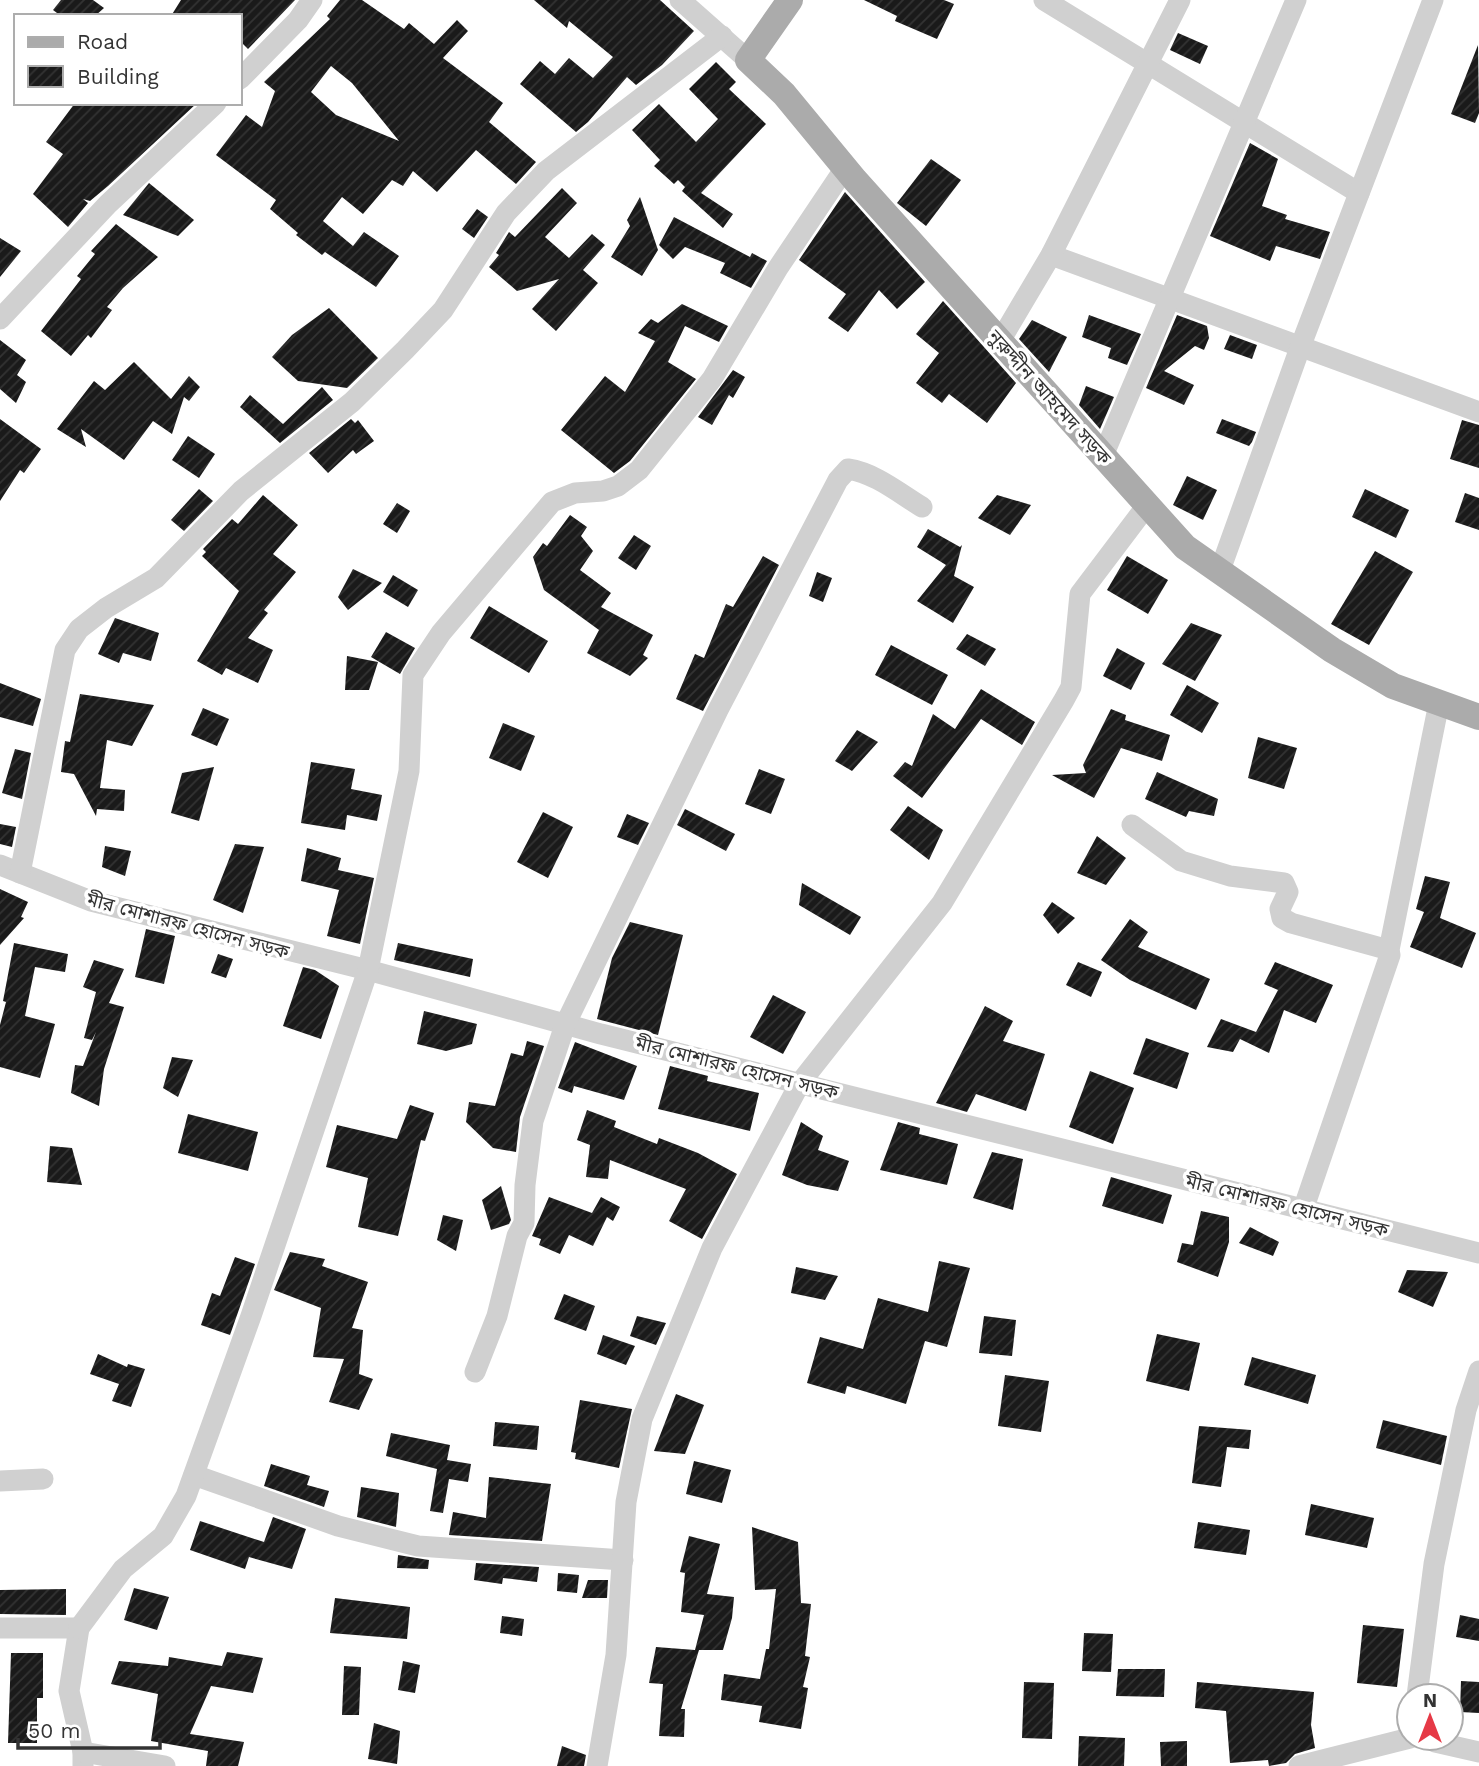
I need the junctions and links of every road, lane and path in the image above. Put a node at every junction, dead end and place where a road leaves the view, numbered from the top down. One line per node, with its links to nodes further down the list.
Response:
1 (312, 0): 11 (street)
2 (680, 0): 8 (street, নুরুদ্দীন আহমেদ সড়ক)
3 (790, 0): 9 (main road)
4 (1180, 0): 10 (street)
5 (1296, 0): 13 (street)
6 (1433, 0): 15 (street)
7 (1050, 2): 10 (street)
8 (723, 36): 9 (street, নুরুদ্দীন আহমেদ সড়ক); 29 (street)
9 (748, 61): 14 (main road, নুরুদ্দীন আহমেদ সড়ক)
10 (1146, 65): 13 (street); 16 (street)
11 (242, 77)
12 (214, 105): 18 (street)
13 (1244, 124): 15 (street); 17 (street)
14 (845, 168): 19 (main road, নুরুদ্দীন আহমেদ সড়ক); 31 (street)
15 (1359, 193): 20 (street)
16 (1051, 256): 17 (street); 19 (street)
17 (1170, 298): 20 (street); 22 (street)
18 (0, 320)
19 (1000, 341): 22 (main road, নুরুদ্দীন আহমেদ সড়ক)
20 (1300, 345): 21 (street); 25 (street)
21 (1479, 412)
22 (1103, 456): 23 (main road, নুরুদ্দীন আহমেদ সড়ক)
23 (1148, 504): 25 (main road, নুরুদ্দীন আহমেদ সড়ক); 33 (street)
24 (922, 507): 32 (street)
25 (1219, 573): 26 (main road, নুরুদ্দীন আহমেদ সড়ক)
26 (1440, 703): 27 (main road, নুরুদ্দীন আহমেদ সড়ক); 30 (street)
27 (1479, 717)
28 (1132, 825): 30 (street)
29 (10, 869): 31 (street, মীর মোশারফ হোসেন সড়ক)
30 (1389, 950): 34 (street)
31 (368, 971): 32 (street, মীর মোশারফ হোসেন সড়ক); 39 (street)
32 (565, 1025): 33 (street, মীর মোশারফ হোসেন সড়ক); 37 (street)
33 (800, 1083): 34 (street, মীর মোশারফ হোসেন সড়ক); 42 (street)
34 (1303, 1210): 35 (street, মীর মোশারফ হোসেন সড়ক)
35 (1479, 1253)
36 (1479, 1371): 38 (street)
37 (475, 1372)
38 (1473, 1412): 45 (street)
39 (194, 1475): 42 (street); 44 (street)
40 (43, 1479): 41 (street)
41 (0, 1481)
42 (623, 1560): 49 (street)
43 (0, 1628): 44 (street)
44 (79, 1628): 47 (street)
45 (1419, 1682)
46 (1395, 1742): 50 (street)
47 (83, 1759): 48 (street)
48 (165, 1766)
49 (597, 1766)
50 (1299, 1766)

